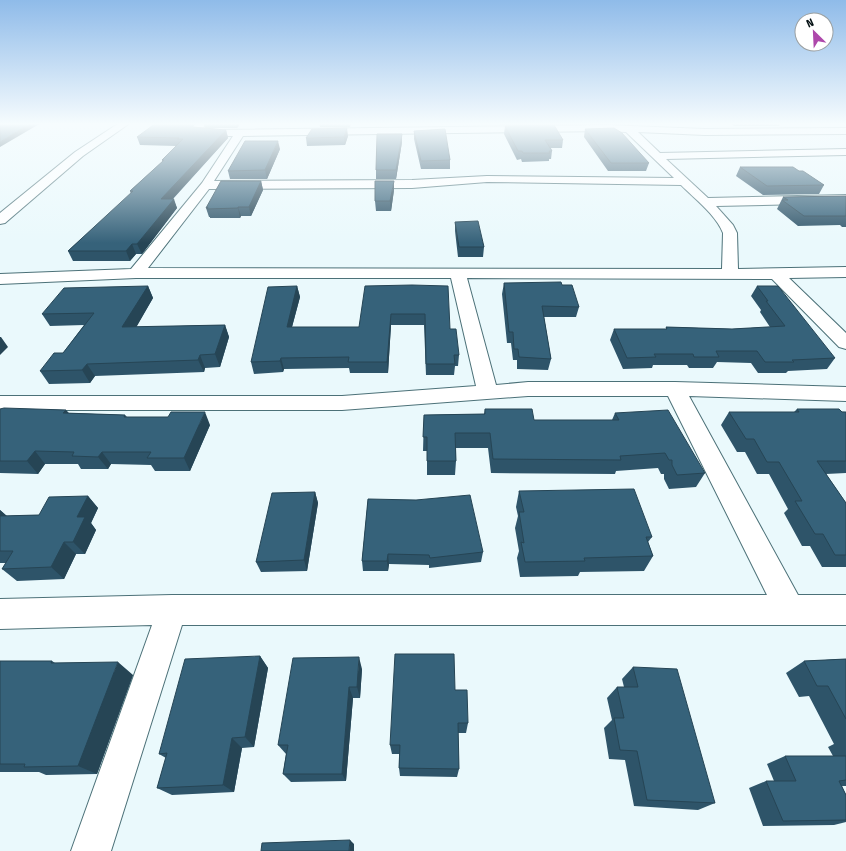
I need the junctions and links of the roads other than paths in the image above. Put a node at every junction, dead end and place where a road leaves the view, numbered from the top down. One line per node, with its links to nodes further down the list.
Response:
1 (69, 163): 8 (street)
2 (221, 163): 5 (street)
3 (664, 163): 4 (street)
4 (683, 182): 5 (street); 7 (street)
5 (206, 186): 10 (street)
6 (846, 198): 7 (street)
7 (705, 202): 12 (street)
8 (0, 220)
9 (846, 272): 13 (street)
10 (136, 273): 11 (street); 14 (street)
11 (458, 274): 12 (street); 17 (street)
12 (730, 274): 13 (street)
13 (776, 274): 15 (street)
14 (0, 279)
15 (846, 343)
16 (675, 389): 17 (street); 18 (street); 22 (street)
17 (487, 391): 19 (street)
18 (846, 394)
19 (0, 403)
20 (172, 610): 22 (street); 23 (street); 24 (street)
21 (846, 610): 22 (street)
22 (790, 611)
23 (0, 614)
24 (91, 851)

